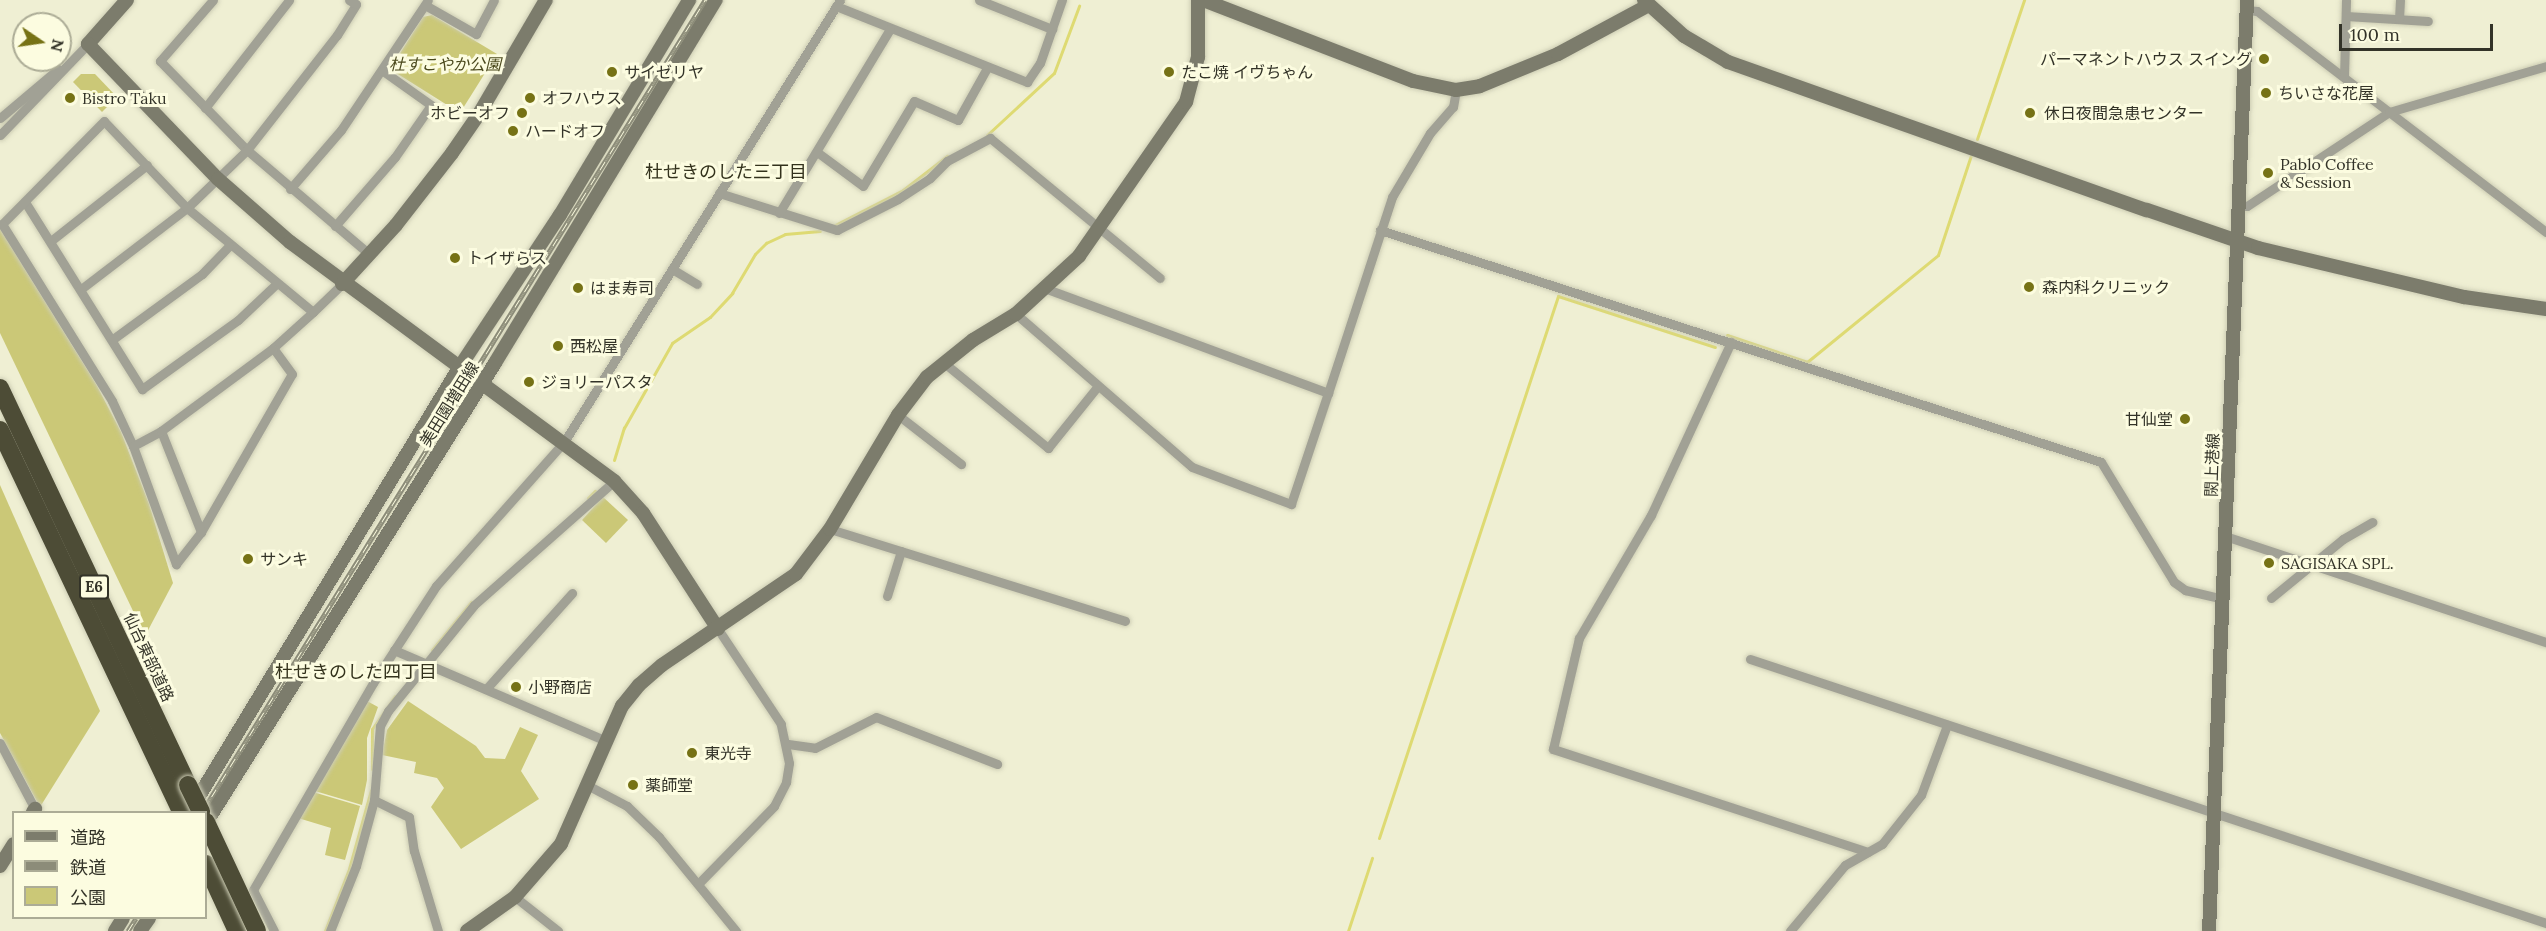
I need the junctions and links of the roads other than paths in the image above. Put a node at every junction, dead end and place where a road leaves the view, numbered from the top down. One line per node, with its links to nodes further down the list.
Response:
1 (127, 0): 24 (street)
2 (213, 0): 30 (street)
3 (289, 0): 30 (street)
4 (349, 0): 34 (street)
5 (494, 0): 16 (street)
6 (546, 0): 51 (street)
7 (688, 0): 66 (street, 美田園増田線)
8 (716, 0): 67 (street, 美田園増田線)
9 (979, 0): 23 (street)
10 (1062, 0): 23 (street)
11 (1198, 0): 45 (street)
12 (1203, 0): 29 (street)
13 (2346, 0): 19 (street)
14 (2400, 0): 20 (street)
15 (1650, 2): 29 (street); 49 (street)
16 (427, 3): 27 (street)
17 (838, 3): 22 (street); 39 (street)
18 (2247, 5): 28 (street); 41 (street, 閖上港線)
19 (2346, 16): 20 (street); 28 (street)
20 (2399, 19): 21 (street)
21 (2428, 21)
22 (890, 29): 26 (street); 35 (street)
23 (1052, 29): 26 (street)
24 (88, 44): 32 (street); 33 (street); 37 (street)
25 (2546, 66): 31 (street)
26 (987, 68): 35 (street)
27 (383, 71): 38 (street); 44 (street)
28 (2343, 77): 31 (street)
29 (1456, 90): 46 (street)
30 (205, 108): 34 (street)
31 (2389, 112): 41 (street); 47 (street)
32 (0, 118)
33 (0, 135)
34 (247, 150): 37 (street); 38 (street)
35 (817, 152): 43 (street)
36 (147, 165): 40 (street); 42 (street); 48 (street)
37 (218, 179): 42 (street); 54 (street)
38 (290, 189): 44 (street)
39 (719, 193): 43 (street); 52 (street)
40 (25, 202): 48 (street); 75 (street)
41 (2237, 205): 49 (street, 閖上港線)
42 (187, 208): 50 (street); 57 (street)
43 (779, 213): 45 (street)
44 (334, 226): 51 (street)
45 (1099, 230): 53 (street); 58 (street)
46 (1380, 230): 63 (street); 70 (street)
47 (2546, 232)
48 (52, 240): 57 (street)
49 (2237, 241): 59 (street); 81 (street, 閖上港線)
50 (229, 246): 56 (street); 62 (street)
51 (369, 254): 54 (street)
52 (672, 269): 55 (street); 74 (street)
53 (1160, 278)
54 (342, 284): 60 (street); 66 (street)
55 (697, 284)
56 (275, 285): 60 (street); 62 (street)
57 (81, 289): 62 (street)
58 (1047, 289): 61 (street); 70 (street)
59 (2546, 309)
60 (313, 312): 64 (street)
61 (1016, 314): 65 (street); 68 (street)
62 (113, 339)
63 (1731, 342): 87 (street); 109 (street)
64 (273, 348): 73 (street); 80 (street)
65 (943, 362): 68 (street); 71 (street)
66 (459, 368): 67 (street); 102 (street, 美田園増田線)
67 (481, 385): 74 (street); 106 (street, 美田園増田線)
68 (1097, 387): 70 (street)
69 (0, 388): 104 (highway, 仙台東部道路 / E6, bridge)
70 (1328, 393)
71 (898, 415): 76 (street); 79 (street)
72 (0, 430): 102 (highway, E6)
73 (161, 431): 75 (street); 80 (street)
74 (564, 442): 77 (street); 91 (street)
75 (133, 446): 80 (street)
76 (961, 464)
77 (614, 481): 89 (street); 93 (street)
78 (2373, 522): 83 (street)
79 (830, 529): 82 (street); 89 (street)
80 (201, 532)
81 (2225, 536): 83 (street); 87 (street, 閖上港線)
82 (901, 551): 85 (street); 88 (street)
83 (2310, 565): 86 (street); 90 (street)
84 (572, 593): 94 (street)
85 (887, 596)
86 (2271, 597)
87 (2223, 599): 105 (street, 閖上港線)
88 (1125, 621)
89 (718, 629): 96 (street); 98 (street)
90 (2546, 642)
91 (394, 650): 93 (street); 117 (street)
92 (1750, 659): 95 (street)
93 (426, 665): 94 (street); 101 (street)
94 (486, 688): 96 (street)
95 (1947, 725): 105 (street); 109 (street)
96 (606, 741): 100 (street)
97 (0, 743): 103 (street)
98 (788, 744): 99 (street); 112 (street)
99 (997, 764)
100 (589, 786): 112 (street); 113 (street)
101 (374, 800): 118 (street); 119 (street)
102 (182, 810)
103 (34, 811)
104 (200, 811)
105 (2215, 813): 114 (street); 124 (street, 閖上港線)
106 (207, 820)
107 (207, 824): 116 (highway, bridge)
108 (12, 847): 110 (street)
109 (1868, 852): 123 (street)
110 (0, 866)
111 (207, 866): 115 (highway)
112 (698, 884): 122 (street)
113 (515, 897): 120 (street); 121 (street)
114 (2546, 923)
115 (237, 931)
116 (257, 931)
117 (273, 931)
118 (330, 931)
119 (438, 931)
120 (466, 931)
121 (558, 931)
122 (736, 931)
123 (1790, 931)
124 (2209, 931)

